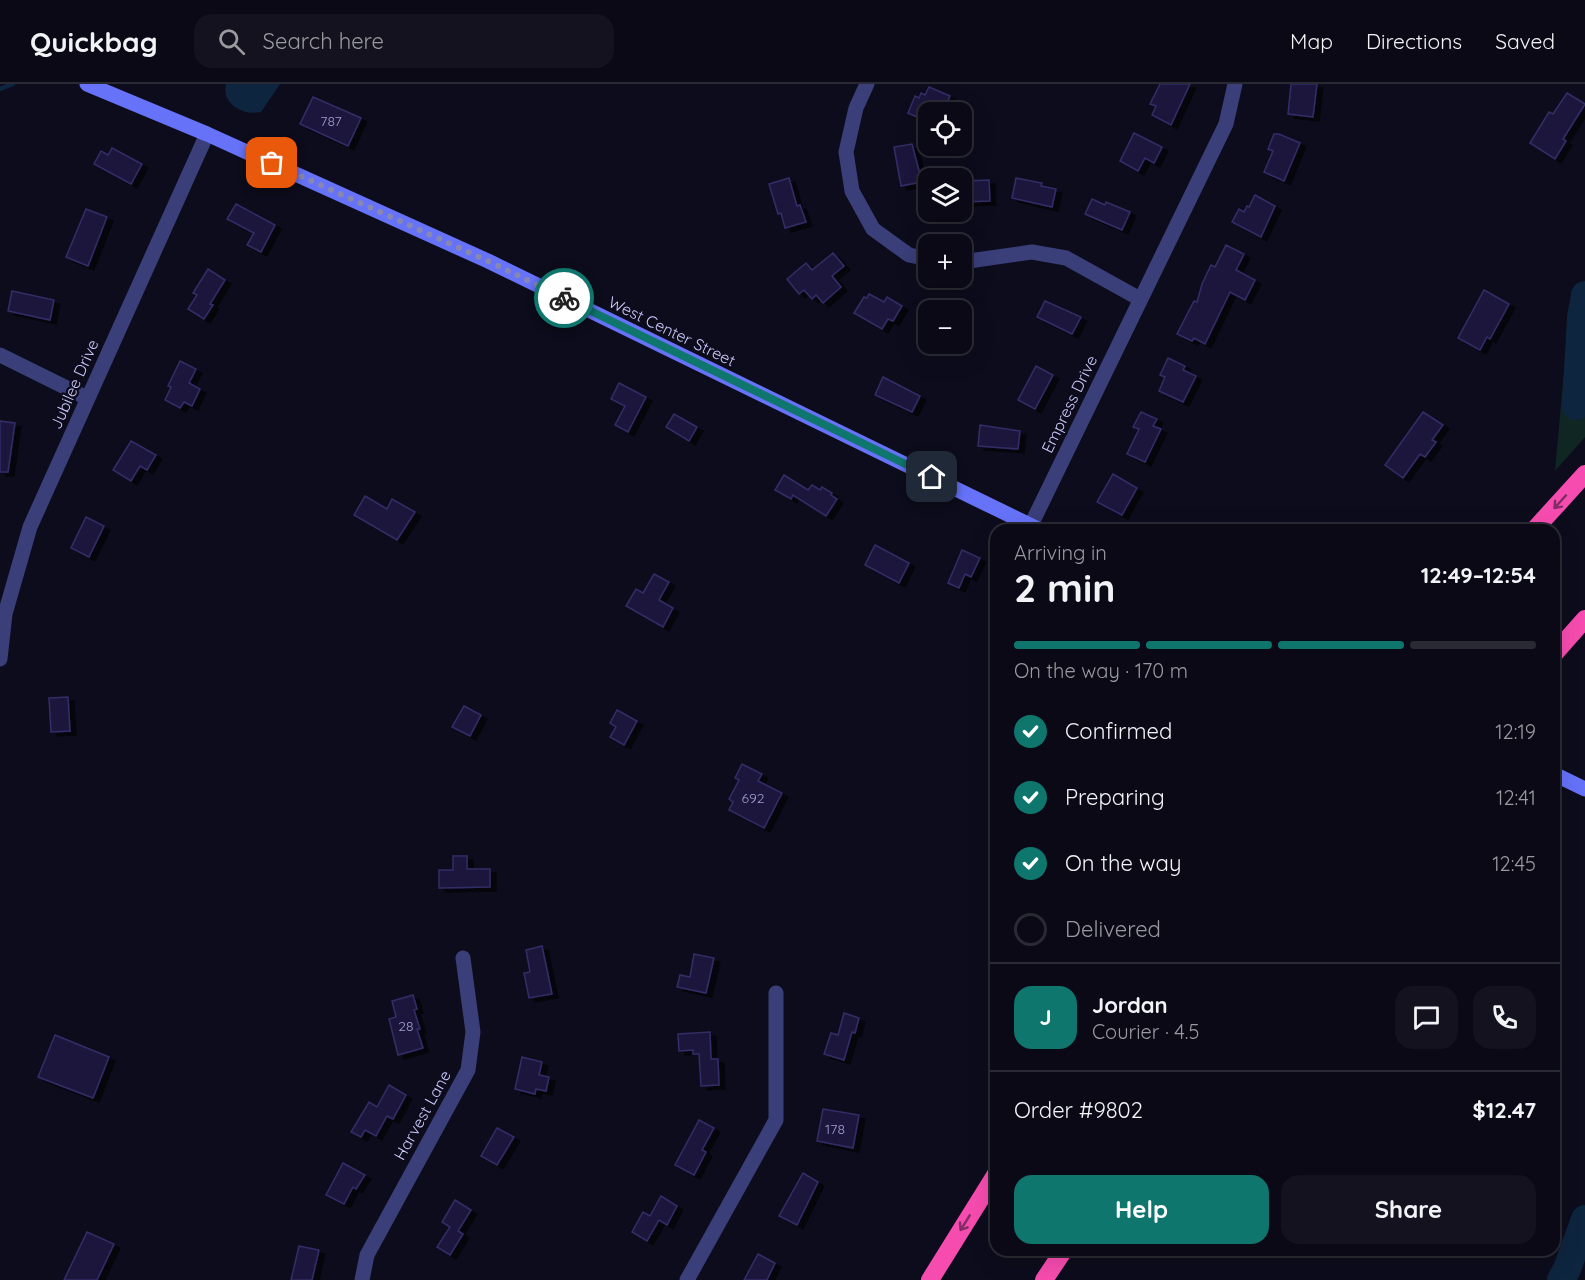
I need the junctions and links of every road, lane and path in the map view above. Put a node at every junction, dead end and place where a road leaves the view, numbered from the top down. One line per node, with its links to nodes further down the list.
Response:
1 (87, 84): 4 (street, West Center Street)
2 (867, 84): 5 (street)
3 (1235, 84): 7 (street, Empress Drive)
4 (207, 134): 9 (street, Jubilee Drive); 11 (street, West Center Street)
5 (918, 257)
6 (972, 261): 7 (street)
7 (1140, 299): 12 (street, Empress Drive)
8 (0, 355): 9 (street)
9 (87, 398): 14 (street, Jubilee Drive)
10 (1585, 474): 13 (highway, one-way to 13)
11 (1029, 524)
12 (1036, 524)
13 (1539, 524)
14 (3, 613): 17 (street, Jubilee Drive)
15 (1585, 619): 16 (highway)
16 (1560, 647)
17 (0, 659)
18 (1560, 777): 19 (street)
19 (1585, 789)
20 (463, 958): 24 (street, Harvest Lane)
21 (776, 993): 25 (street)
22 (990, 1184): 26 (highway, one-way to 26)
23 (1060, 1256): 27 (highway)
24 (362, 1280)
25 (687, 1280)
26 (930, 1280)
27 (1044, 1280)

